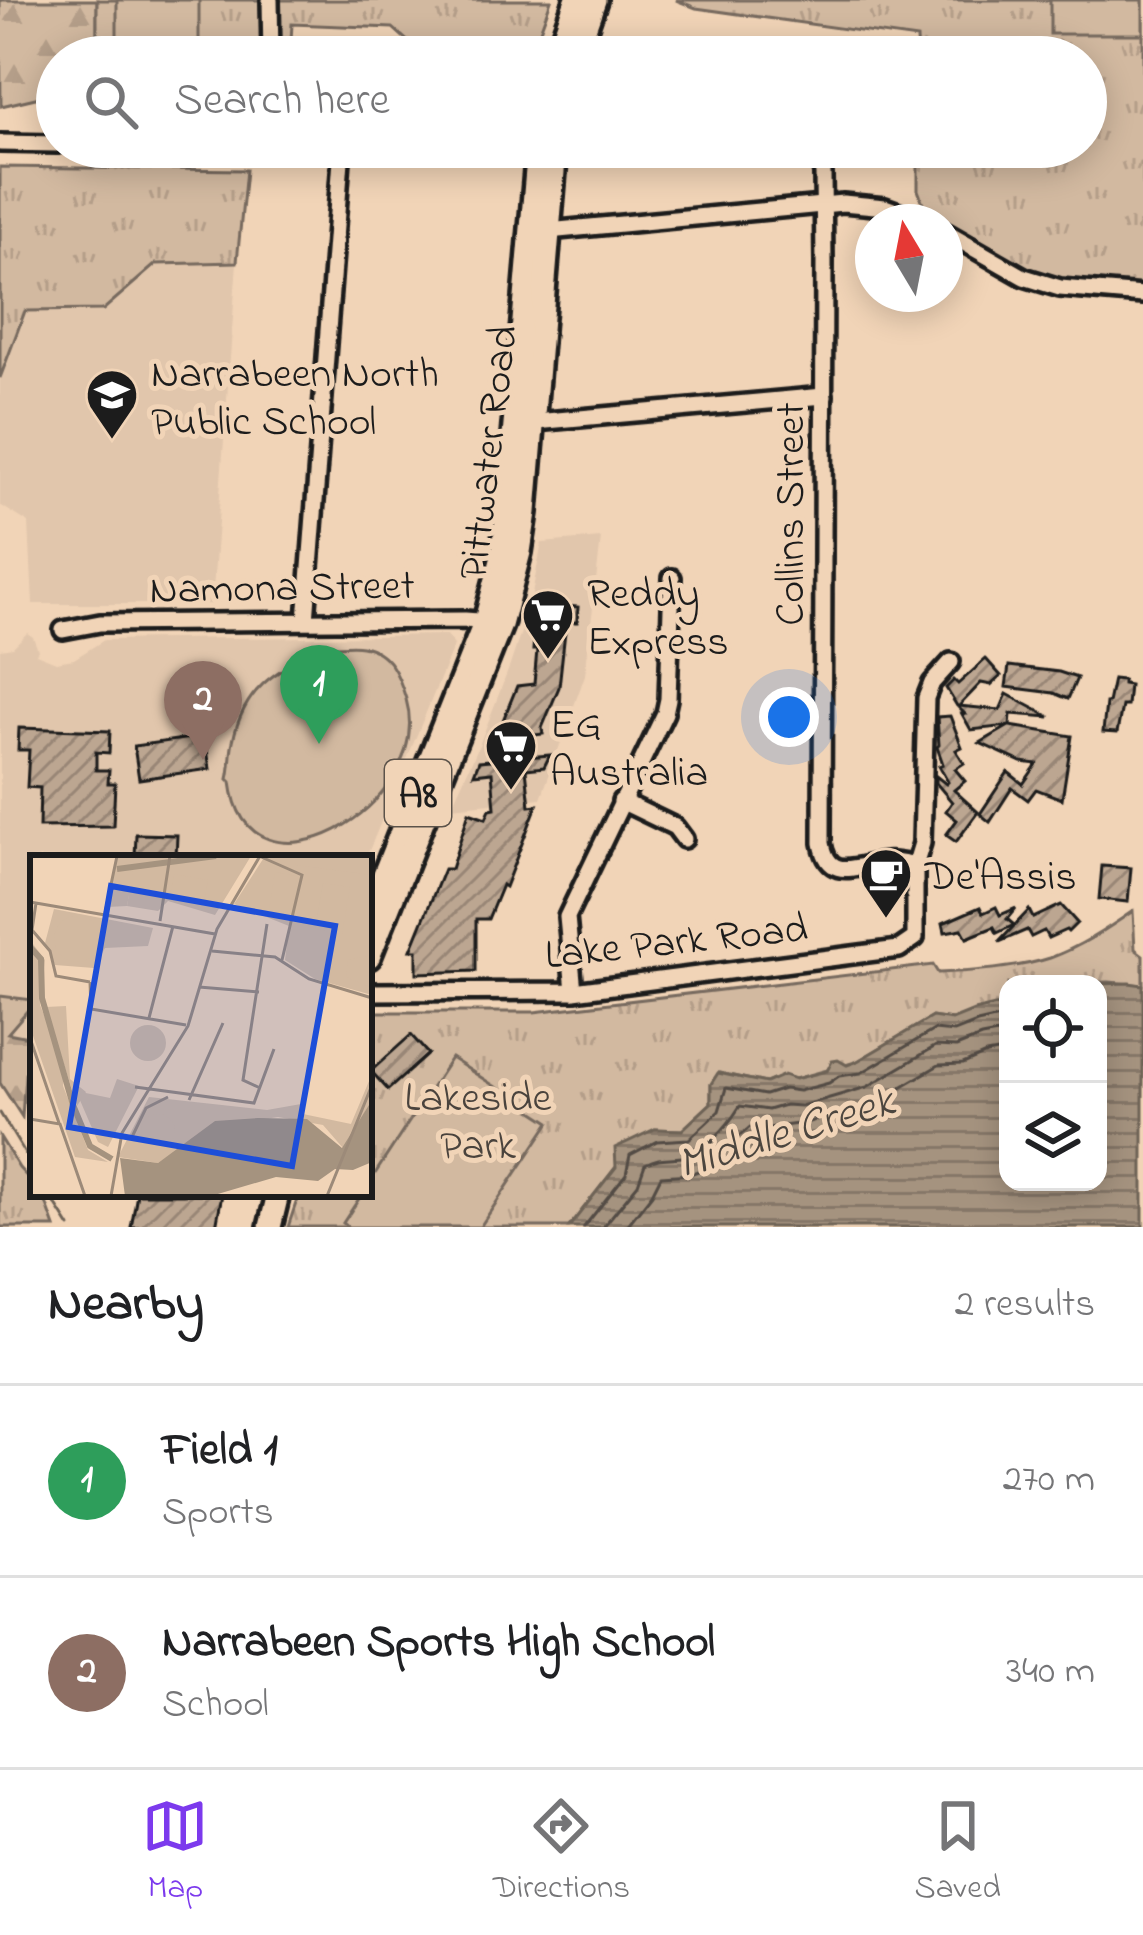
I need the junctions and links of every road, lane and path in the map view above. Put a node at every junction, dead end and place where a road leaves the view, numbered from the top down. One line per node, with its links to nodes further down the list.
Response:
1 (270, 0): 4 (street)
2 (576, 0): 5 (highway)
3 (595, 0): 6 (highway)
4 (271, 36)
5 (563, 36)
6 (582, 36)
7 (0, 143): 8 (street)
8 (36, 144)
9 (340, 168): 21 (street)
10 (537, 168): 19 (highway, Pittwater Road / A8)
11 (554, 168): 15 (highway, Pittwater Road / A8)
12 (821, 168): 13 (street, Collins Street)
13 (824, 204): 14 (street); 15 (street); 18 (street, Collins Street)
14 (855, 205)
15 (548, 231): 19 (highway, Pittwater Road / A8)
16 (963, 242): 17 (street)
17 (1143, 295)
18 (824, 396): 19 (street); 27 (street, Collins Street)
19 (524, 423): 22 (highway, Pittwater Road / A8)
20 (672, 578): 25 (street)
21 (306, 620): 22 (street, Namona Street); 23 (street, Namona Street)
22 (493, 623): 28 (highway, Pittwater Road / A8); 29 (highway, Pittwater Road / A8)
23 (63, 630)
24 (951, 662): 27 (street)
25 (621, 801): 26 (street); 30 (street)
26 (684, 838)
27 (915, 866): 30 (street, Lake Park Road)
28 (372, 905)
29 (372, 949)
30 (574, 991): 31 (street, Lake Park Road)
31 (372, 992)
32 (262, 1197): 34 (highway)
33 (277, 1197): 35 (highway)
34 (256, 1227)
35 (270, 1227)

